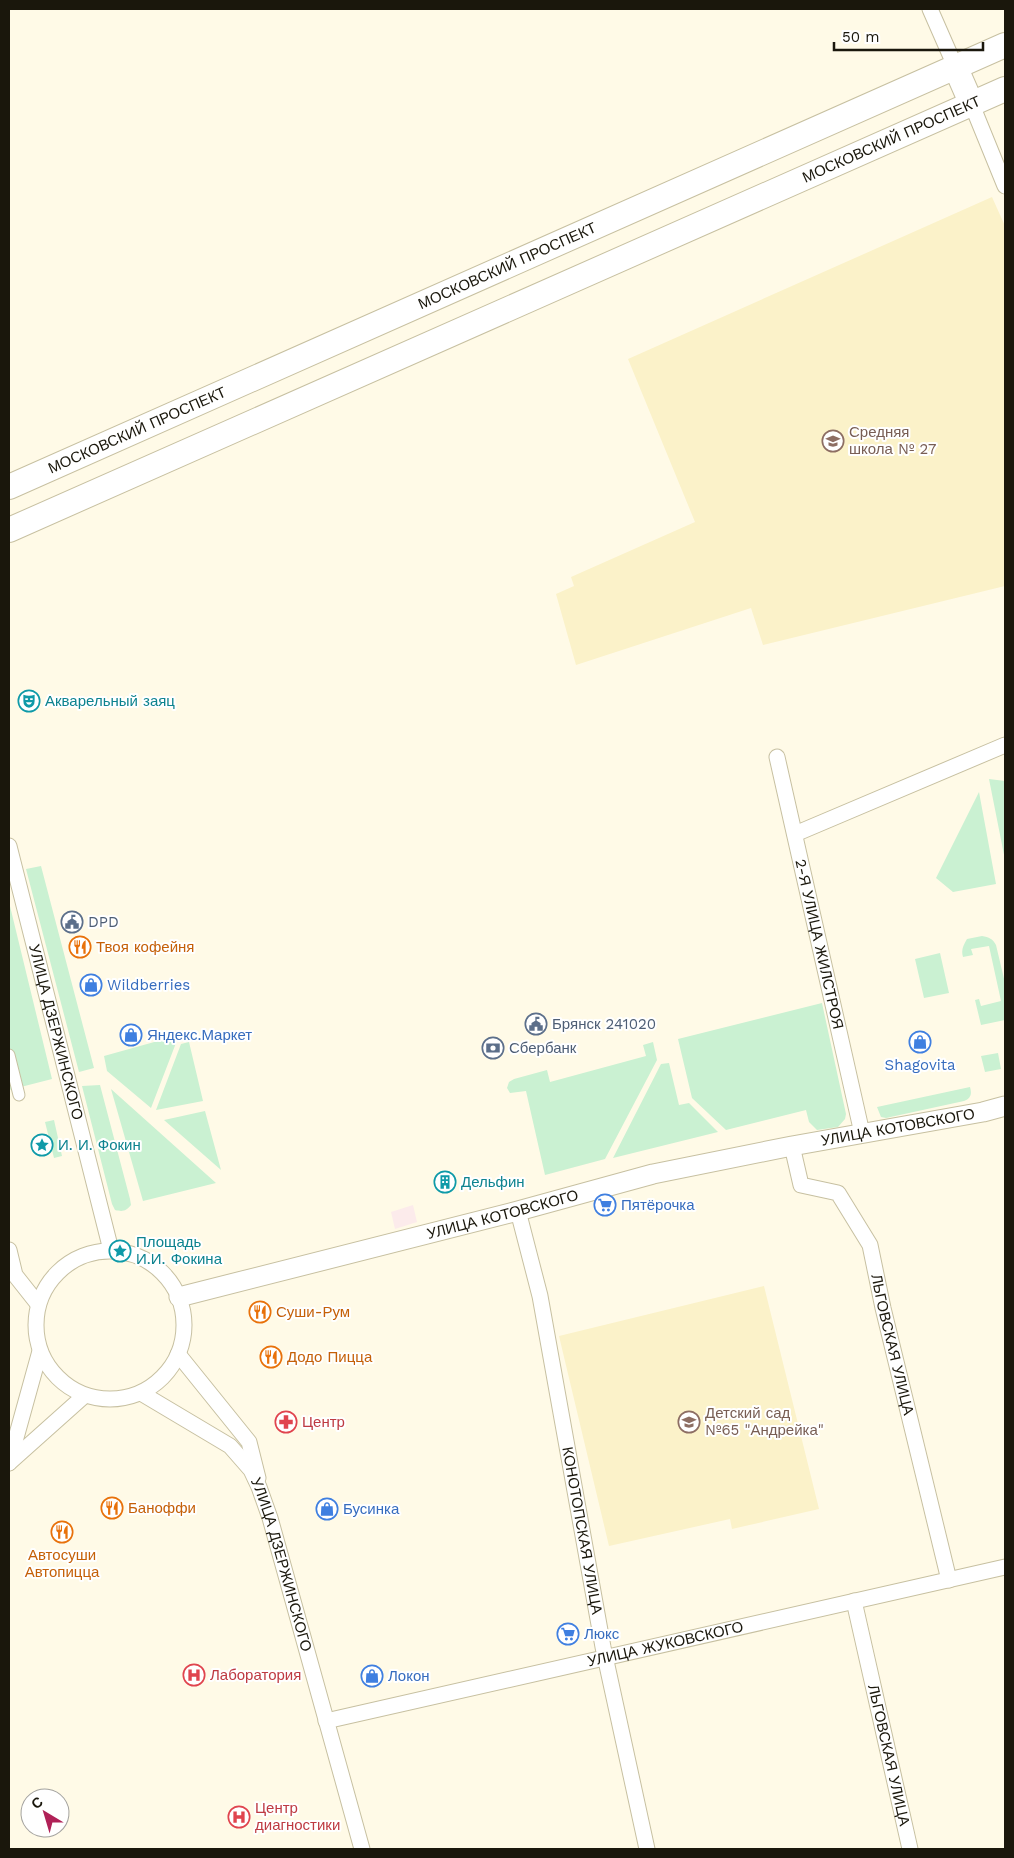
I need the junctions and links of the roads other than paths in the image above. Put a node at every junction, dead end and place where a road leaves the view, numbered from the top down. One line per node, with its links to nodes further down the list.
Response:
1 (930, 9): 3 (street)
2 (1005, 44): 3 (main road, МОСКОВСКИЙ ПРОСПЕКТ)
3 (954, 66): 5 (main road); 7 (main road, МОСКОВСКИЙ ПРОСПЕКТ)
4 (1005, 89): 5 (main road, МОСКОВСКИЙ ПРОСПЕКТ)
5 (972, 104): 6 (street); 8 (main road, МОСКОВСКИЙ ПРОСПЕКТ)
6 (1005, 186)
7 (9, 487)
8 (9, 530)
9 (1005, 745): 11 (street)
10 (777, 757): 11 (street, 2-Я УЛИЦА ЖИЛСТРОЯ)
11 (795, 834): 16 (street, 2-Я УЛИЦА ЖИЛСТРОЯ)
12 (9, 846): 20 (street, УЛИЦА ДЗЕРЖИНСКОГО)
13 (9, 1055): 14 (street)
14 (19, 1095)
15 (1005, 1106): 16 (street, УЛИЦА КОТОВСКОГО)
16 (862, 1134): 17 (street, УЛИЦА КОТОВСКОГО)
17 (792, 1146): 18 (street, УЛИЦА КОТОВСКОГО); 30 (street, ЛЬГОВСКАЯ УЛИЦА)
18 (518, 1211): 21 (street, УЛИЦА КОТОВСКОГО); 32 (street, КОНОТОПСКАЯ УЛИЦА)
19 (9, 1250): 22 (street)
20 (111, 1250): 21 (street); 22 (street)
21 (179, 1297): 24 (street)
22 (38, 1304): 23 (street)
23 (40, 1351): 26 (street); 27 (street)
24 (178, 1354): 25 (street); 28 (street)
25 (141, 1393): 26 (street); 28 (street, УЛИЦА ДЗЕРЖИНСКОГО)
26 (84, 1396): 27 (street)
27 (9, 1463)
28 (253, 1467): 33 (street, УЛИЦА ДЗЕРЖИНСКОГО)
29 (1005, 1567): 30 (street, УЛИЦА ЖУКОВСКОГО)
30 (949, 1580): 31 (street, УЛИЦА ЖУКОВСКОГО)
31 (854, 1601): 32 (street, УЛИЦА ЖУКОВСКОГО); 36 (street, ЛЬГОВСКАЯ УЛИЦА)
32 (605, 1658): 33 (street, УЛИЦА ЖУКОВСКОГО); 35 (street, КОНОТОПСКАЯ УЛИЦА)
33 (326, 1721): 34 (street, УЛИЦА ДЗЕРЖИНСКОГО)
34 (362, 1849)
35 (647, 1849)
36 (910, 1849)

